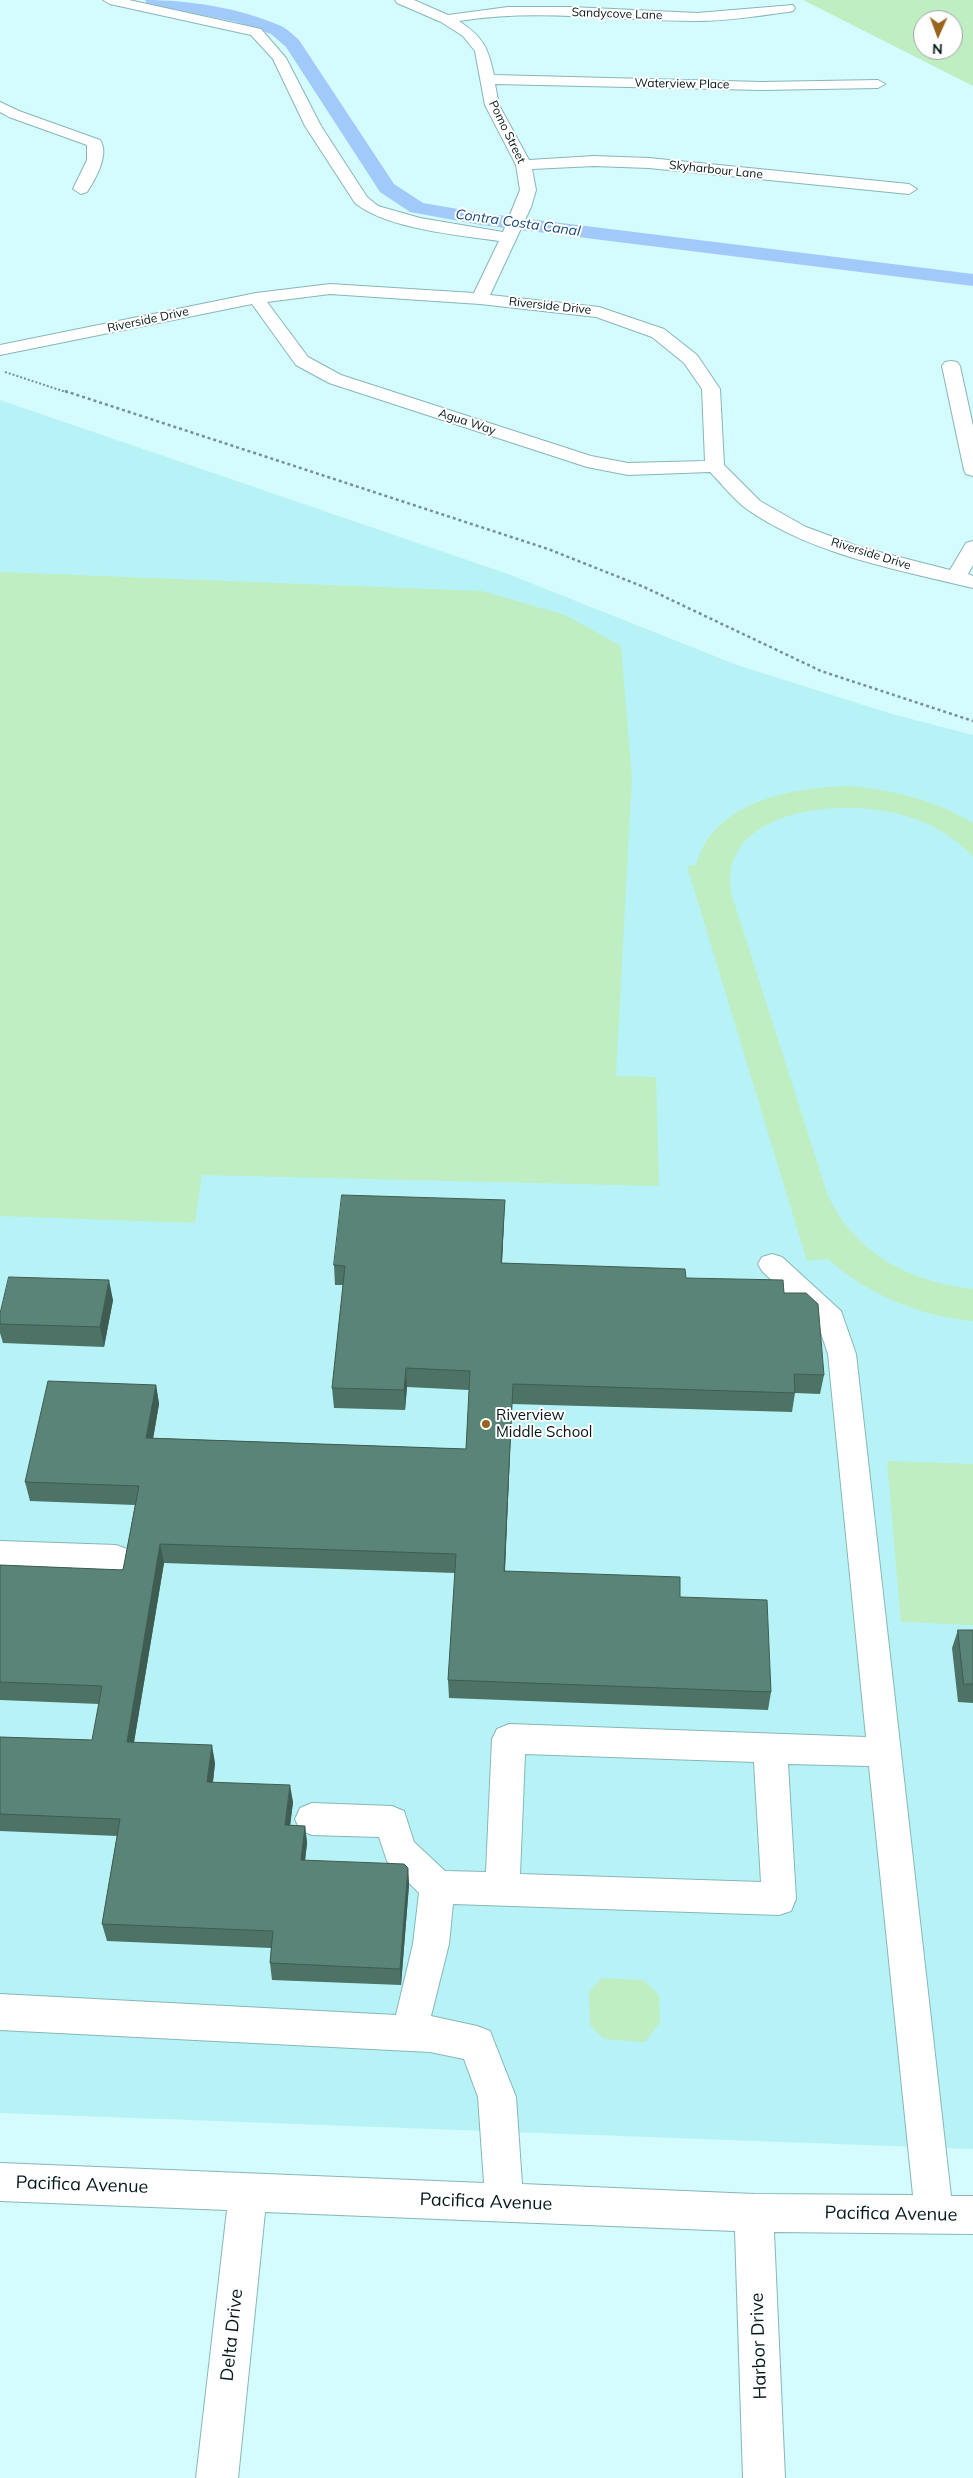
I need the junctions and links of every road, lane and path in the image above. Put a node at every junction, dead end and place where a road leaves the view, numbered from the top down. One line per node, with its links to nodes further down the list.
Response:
1 (110, 0): 11 (street)
2 (402, 0): 4 (street, Pomo Street)
3 (788, 8): 4 (street, Sandycove Lane)
4 (446, 19): 5 (street, Pomo Street)
5 (486, 79): 6 (street, Waterview Place); 8 (street, Pomo Street)
6 (878, 84)
7 (0, 106): 9 (street)
8 (524, 165): 10 (street, Skyharbour Lane); 11 (street, Pomo Street)
9 (82, 189)
10 (909, 189)
11 (506, 243): 13 (street, Pomo Street)
12 (256, 298): 13 (street, Riverside Drive); 14 (street, Riverside Drive); 17 (street, Agua Way)
13 (480, 299): 17 (street, Riverside Drive)
14 (0, 350)
15 (951, 366): 18 (street)
16 (0, 370): 21 (path)
17 (715, 466): 20 (street, Riverside Drive)
18 (973, 470)
19 (973, 547): 20 (street)
20 (964, 580)
21 (973, 721)
22 (772, 1264): 26 (street)
23 (0, 1554): 24 (street)
24 (116, 1558)
25 (770, 1748): 26 (street); 29 (street); 29 (street)
26 (884, 1752): 36 (street)
27 (312, 1819): 28 (street)
28 (437, 1887): 29 (street); 31 (street)
29 (502, 1889)
30 (0, 2012): 31 (street)
31 (410, 2033): 34 (street)
32 (0, 2182): 33 (street, Pacifica Avenue)
33 (248, 2192): 34 (street, Pacifica Avenue); 38 (street, Delta Drive)
34 (504, 2203): 35 (street, Pacifica Avenue)
35 (754, 2213): 36 (street, Pacifica Avenue); 39 (street, Harbor Drive)
36 (934, 2214): 37 (street, Pacifica Avenue)
37 (973, 2215)
38 (217, 2478)
39 (764, 2478)

